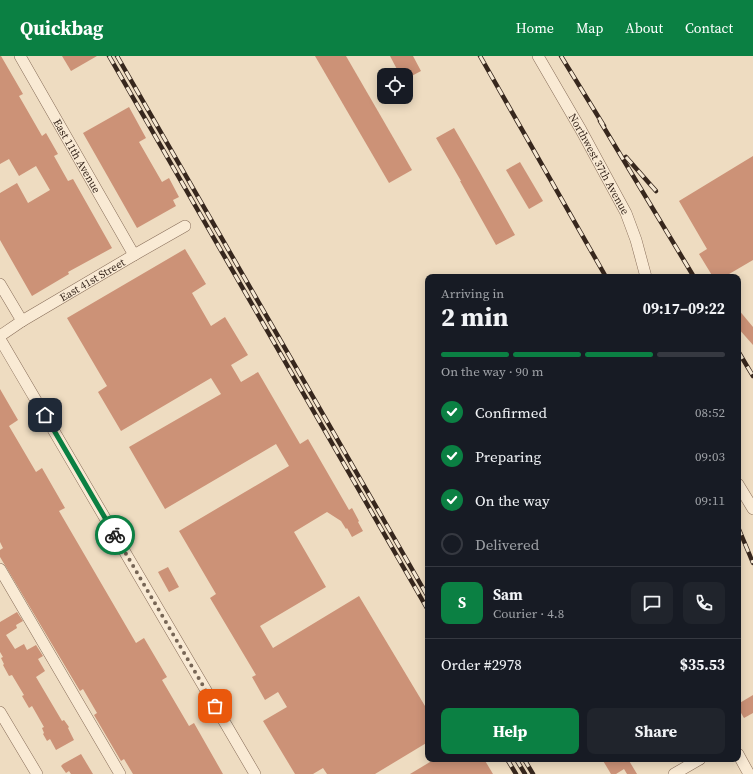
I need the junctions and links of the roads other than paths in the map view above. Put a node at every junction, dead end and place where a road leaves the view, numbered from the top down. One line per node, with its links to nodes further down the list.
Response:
1 (20, 56): 4 (street, East 11th Avenue)
2 (538, 56): 5 (street, Northwest 37th Avenue)
3 (185, 226): 4 (street, East 41st Street)
4 (134, 255): 7 (street, East 41st Street)
5 (645, 274)
6 (0, 284): 7 (street)
7 (22, 321): 8 (street, East 41st Street)
8 (0, 336)
9 (0, 339): 18 (street)
10 (741, 489): 11 (street)
11 (753, 509)
12 (0, 569): 17 (street)
13 (0, 712): 16 (street)
14 (741, 759): 20 (street)
15 (695, 762): 19 (street)
16 (37, 774)
17 (120, 774)
18 (255, 774)
19 (674, 774)
20 (749, 774)

